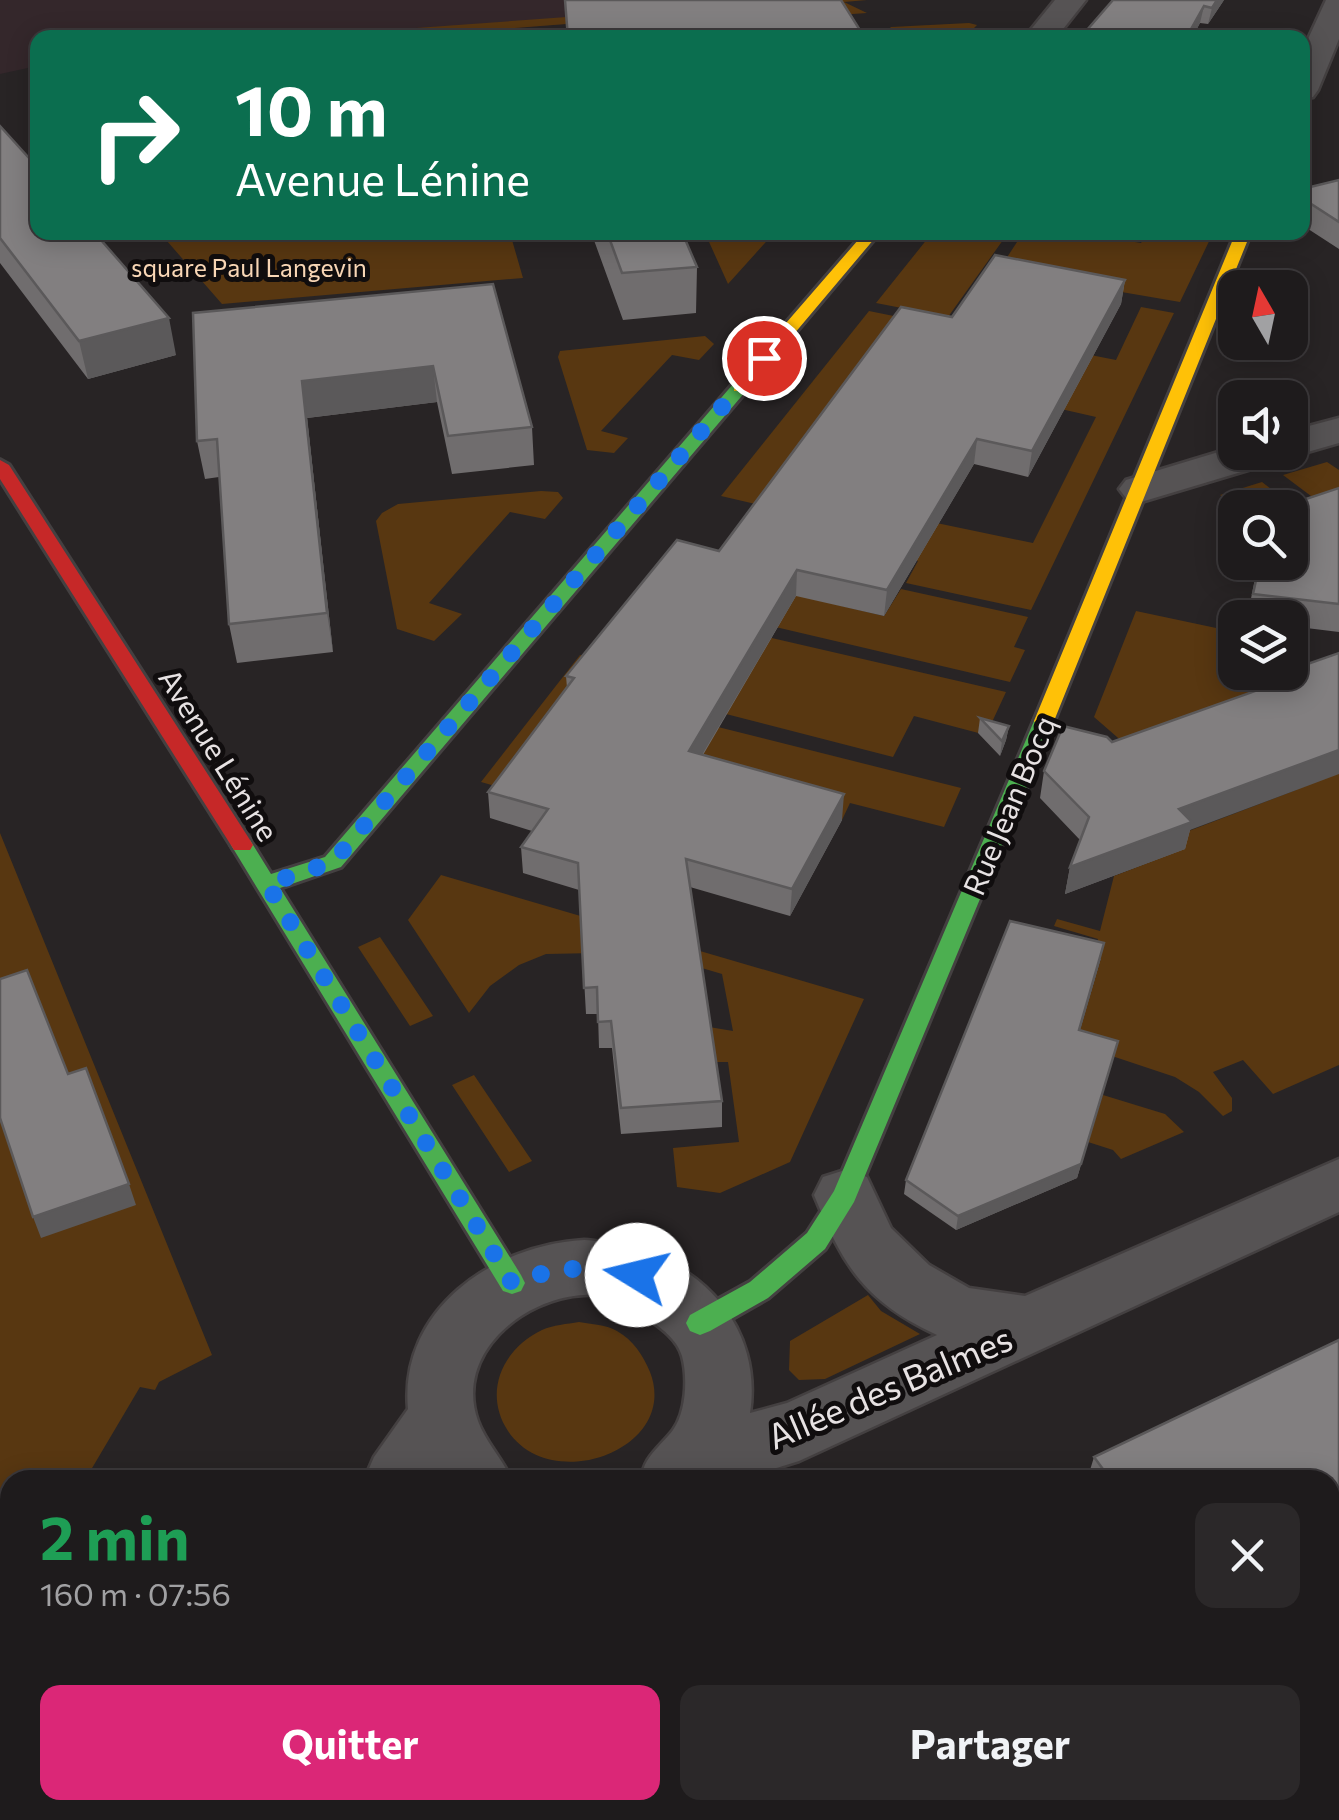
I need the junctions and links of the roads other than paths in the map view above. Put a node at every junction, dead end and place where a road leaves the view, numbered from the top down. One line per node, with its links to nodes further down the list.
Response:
1 (1071, 0): 3 (street)
2 (1339, 2): 4 (street)
3 (1046, 30)
4 (1310, 71)
5 (866, 240): 12 (street)
6 (1241, 240): 11 (street, Rue Jean Bocq)
7 (1339, 430): 8 (street)
8 (1308, 439)
9 (0, 465): 12 (street, Avenue Lénine)
10 (1218, 466): 11 (street)
11 (1141, 489): 14 (street, Rue Jean Bocq)
12 (267, 884): 15 (street, Avenue Lénine)
13 (1339, 1184): 17 (street, Allée des Balmes)
14 (845, 1195): 16 (street, Rue Jean Bocq); 17 (street, Allée des Balmes)
15 (512, 1283): 16 (street); 18 (street)
16 (700, 1323): 21 (street)
17 (1031, 1326): 22 (street, Allée des Balmes)
18 (440, 1420): 19 (street); 20 (street)
19 (406, 1470)
20 (469, 1470)
21 (682, 1470)
22 (686, 1470)

